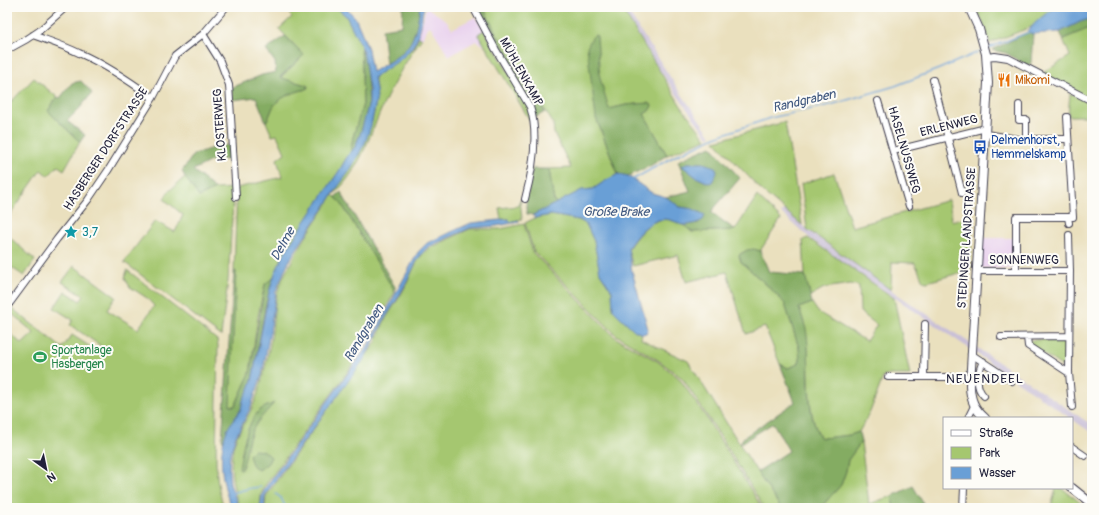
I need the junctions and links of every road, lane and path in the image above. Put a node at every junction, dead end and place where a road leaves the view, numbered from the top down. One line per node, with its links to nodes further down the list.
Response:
1 (66, 7): 6 (street)
2 (226, 7): 5 (street, HASBERGER DORFSTRASSE)
3 (473, 7): 22 (street, MÜHLENKAMP)
4 (969, 7): 8 (main road, STEDINGER LANDSTRASSE)
5 (203, 34): 10 (street, HASBERGER DORFSTRASSE); 21 (street, KLOSTERWEG)
6 (33, 35): 7 (street); 10 (street)
7 (7, 50)
8 (985, 52): 12 (street); 15 (main road, STEDINGER LANDSTRASSE)
9 (933, 80): 16 (street)
10 (153, 98): 28 (street, HASBERGER DORFSTRASSE)
11 (878, 101): 19 (street, HASELNUSSWEG)
12 (1092, 102)
13 (1019, 105): 17 (street)
14 (1067, 117): 18 (street)
15 (986, 131): 16 (street, ERLENWEG); 17 (street); 25 (main road, STEDINGER LANDSTRASSE)
16 (948, 138): 19 (street, ERLENWEG); 20 (street)
17 (1026, 139): 18 (street)
18 (1068, 139): 26 (street)
19 (893, 151): 23 (street, HASELNUSSWEG)
20 (962, 193)
21 (236, 197)
22 (525, 200)
23 (909, 206)
24 (1069, 235): 27 (street, SONNENWEG)
25 (977, 271): 26 (street, SONNENWEG); 33 (main road, STEDINGER LANDSTRASSE)
26 (1016, 271): 27 (street, SONNENWEG)
27 (1070, 271): 30 (street, SONNENWEG)
28 (7, 307)
29 (925, 324): 36 (street)
30 (1069, 336): 32 (street); 35 (street, SONNENWEG)
31 (1001, 337): 32 (street)
32 (1027, 337): 35 (street)
33 (971, 354): 34 (street); 38 (main road, STEDINGER LANDSTRASSE)
34 (983, 361): 39 (street); 40 (street)
35 (1070, 373): 42 (street, SONNENWEG)
36 (924, 376): 37 (street); 38 (street)
37 (888, 377)
38 (970, 377): 41 (main road, STEDINGER LANDSTRASSE)
39 (1012, 381)
40 (984, 396)
41 (974, 406): 43 (street); 44 (main road)
42 (1072, 407)
43 (968, 417)
44 (984, 417)
45 (1073, 448): 46 (street)
46 (1085, 456)
47 (964, 489): 50 (street)
48 (1073, 489): 49 (main road)
49 (1092, 504)
50 (963, 508)

